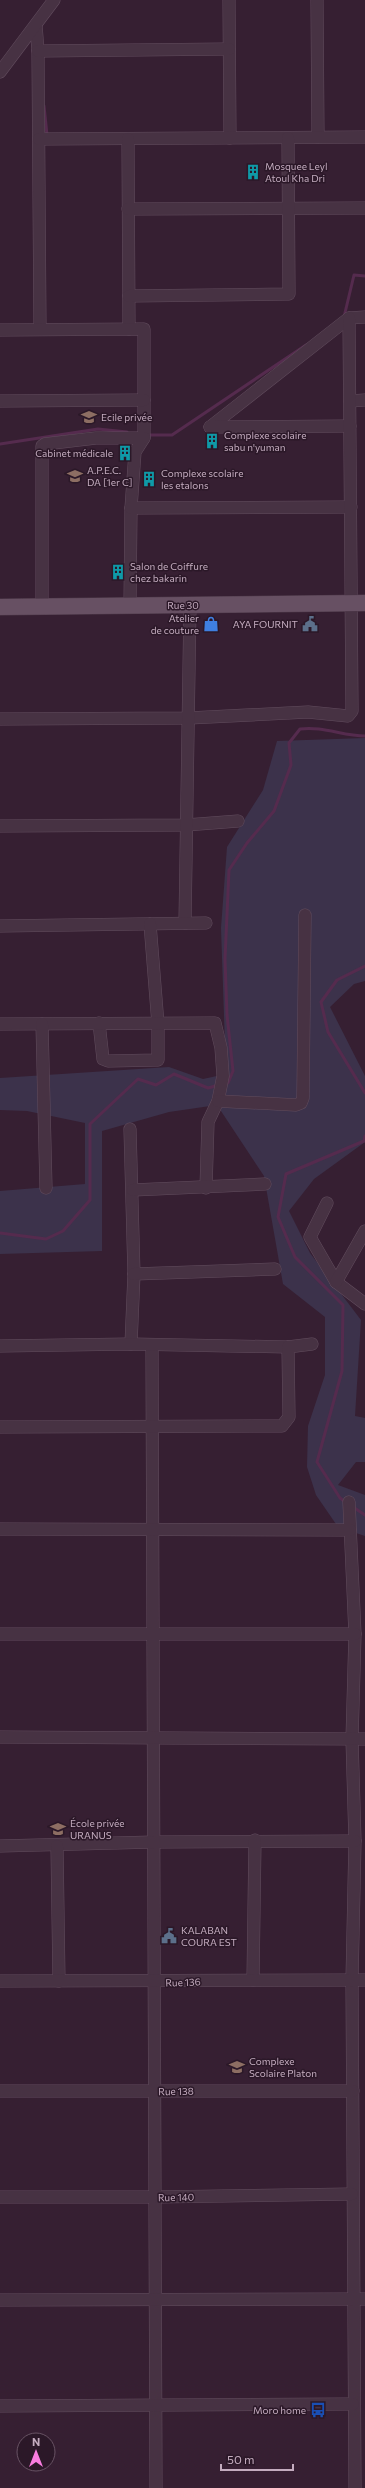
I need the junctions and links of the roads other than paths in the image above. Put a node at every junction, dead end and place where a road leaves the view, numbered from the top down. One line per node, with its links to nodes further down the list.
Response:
1 (54, 0): 4 (street)
2 (229, 0): 5 (street)
3 (317, 0): 11 (street)
4 (36, 25): 6 (street); 7 (street)
5 (229, 49): 6 (street); 9 (street)
6 (38, 51): 12 (street)
7 (0, 72)
8 (365, 137): 11 (street)
9 (230, 138): 10 (street); 13 (street)
10 (288, 138): 11 (street); 14 (street)
11 (318, 138)
12 (39, 139): 13 (street); 20 (street)
13 (128, 139): 16 (street)
14 (288, 208): 15 (street); 16 (street); 17 (street)
15 (365, 208)
16 (128, 209): 17 (street)
17 (129, 296): 21 (street)
18 (365, 317): 19 (street)
19 (349, 318): 24 (street); 27 (street)
20 (40, 329): 21 (street); 22 (street)
21 (129, 329): 23 (street)
22 (0, 330)
23 (144, 400): 26 (street); 28 (street)
24 (350, 400): 25 (street); 27 (street)
25 (365, 400)
26 (0, 401)
27 (350, 426): 29 (street)
28 (144, 438): 30 (street); 34 (street)
29 (351, 507): 30 (street); 31 (street)
30 (131, 508): 32 (street)
31 (358, 603): 33 (main road, Rue 30); 36 (street)
32 (130, 605): 33 (main road, Rue 30); 34 (main road, Rue 30)
33 (190, 605): 36 (street)
34 (42, 606): 35 (main road, Rue 30)
35 (0, 607)
36 (189, 718): 37 (street); 39 (street)
37 (0, 719)
38 (238, 821): 39 (street)
39 (186, 825): 40 (street); 42 (street)
40 (0, 826)
41 (305, 915): 50 (street)
42 (185, 923): 43 (street); 44 (street)
43 (206, 923)
44 (150, 924): 45 (street); 49 (street)
45 (0, 926)
46 (99, 1023): 48 (street); 49 (street); 49 (street)
47 (0, 1024): 48 (street)
48 (42, 1024): 53 (street)
49 (158, 1024): 50 (street)
50 (218, 1101): 54 (street)
51 (130, 1129): 55 (street)
52 (265, 1184): 54 (street)
53 (46, 1188)
54 (206, 1188): 55 (street)
55 (133, 1190): 59 (street)
56 (327, 1203): 60 (street)
57 (365, 1230): 60 (street)
58 (275, 1269): 59 (street)
59 (134, 1274): 62 (street)
60 (336, 1282): 61 (street)
61 (365, 1304)
62 (131, 1344): 64 (street); 65 (street)
63 (312, 1344): 66 (street)
64 (152, 1345): 66 (street); 68 (street)
65 (0, 1346)
66 (288, 1347): 68 (street)
67 (0, 1427): 68 (street)
68 (152, 1427): 71 (street)
69 (349, 1502): 72 (street)
70 (0, 1529): 71 (street)
71 (152, 1529): 72 (street); 74 (street)
72 (350, 1530): 75 (street)
73 (0, 1634): 74 (street)
74 (153, 1634): 75 (street); 76 (street)
75 (355, 1634): 78 (street)
76 (153, 1736): 77 (street); 78 (street); 82 (street)
77 (0, 1737)
78 (352, 1739): 79 (street); 81 (street)
79 (365, 1739)
80 (255, 1840): 81 (street); 82 (street); 85 (street)
81 (355, 1841): 86 (street)
82 (154, 1842): 84 (street); 90 (street)
83 (0, 1846): 84 (street)
84 (57, 1846): 88 (street)
85 (253, 1980): 86 (street, Rue 136); 90 (street, Rue 136)
86 (352, 1980): 87 (street, Rue 136); 93 (street)
87 (365, 1980)
88 (59, 1981): 89 (street, Rue 136); 90 (street, Rue 136)
89 (0, 1982)
90 (154, 1982): 92 (street)
91 (0, 2091): 92 (street, Rue 138)
92 (155, 2091): 93 (street, Rue 138); 96 (street)
93 (353, 2091): 94 (street)
94 (352, 2194): 96 (street, Rue 140); 98 (street)
95 (0, 2197): 96 (street, Rue 140)
96 (155, 2197): 97 (street)
97 (155, 2299): 98 (street); 99 (street); 101 (street)
98 (360, 2299): 100 (street)
99 (0, 2300)
100 (353, 2404): 101 (street); 104 (street)
101 (156, 2405): 102 (street); 103 (street)
102 (0, 2406)
103 (156, 2488)
104 (356, 2488)

